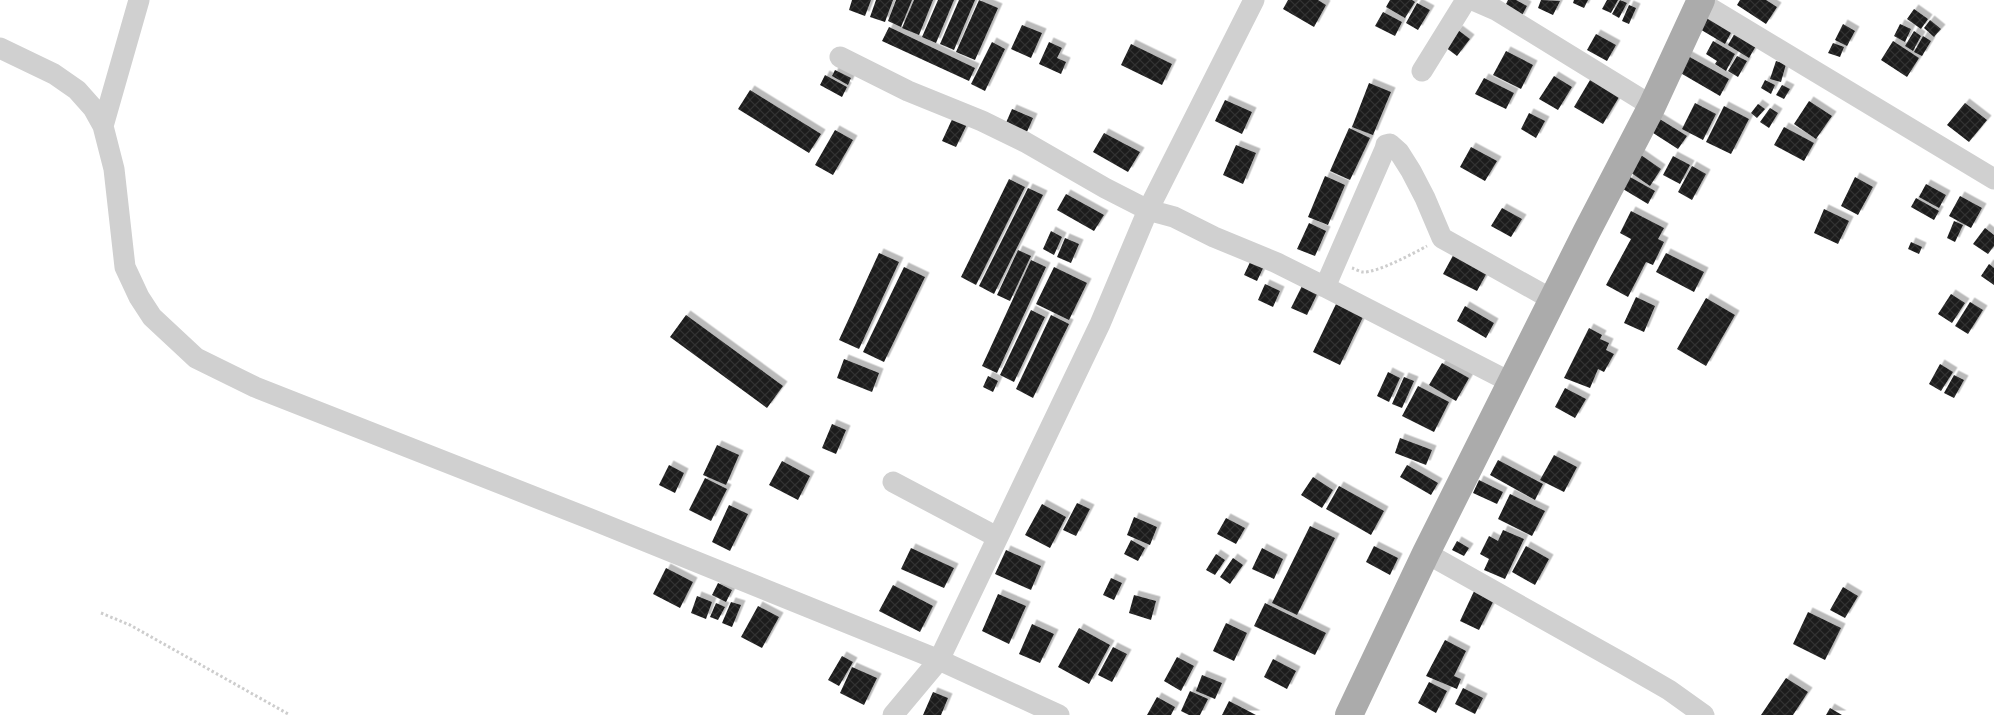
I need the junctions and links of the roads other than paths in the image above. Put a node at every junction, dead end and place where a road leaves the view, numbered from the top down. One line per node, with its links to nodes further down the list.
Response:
1 (139, 0): 11 (street)
2 (1254, 0): 13 (street)
3 (1466, 0): 9 (street)
4 (1473, 0): 6 (street)
5 (1701, 1): 10 (main road); 12 (street)
6 (1498, 5): 10 (street)
7 (0, 48): 11 (street)
8 (840, 57): 13 (street)
9 (1422, 71)
10 (1652, 106): 15 (main road)
11 (103, 126): 20 (street)
12 (1994, 179)
13 (1148, 210): 14 (street); 18 (street)
14 (1324, 287): 15 (street); 16 (street)
15 (1553, 300): 16 (main road)
16 (1512, 383): 19 (main road)
17 (893, 482): 18 (street)
18 (997, 537): 20 (street)
19 (1426, 553): 23 (main road); 24 (street)
20 (939, 660): 21 (street); 22 (street)
21 (893, 715)
22 (1060, 715)
23 (1349, 715)
24 (1704, 715)

